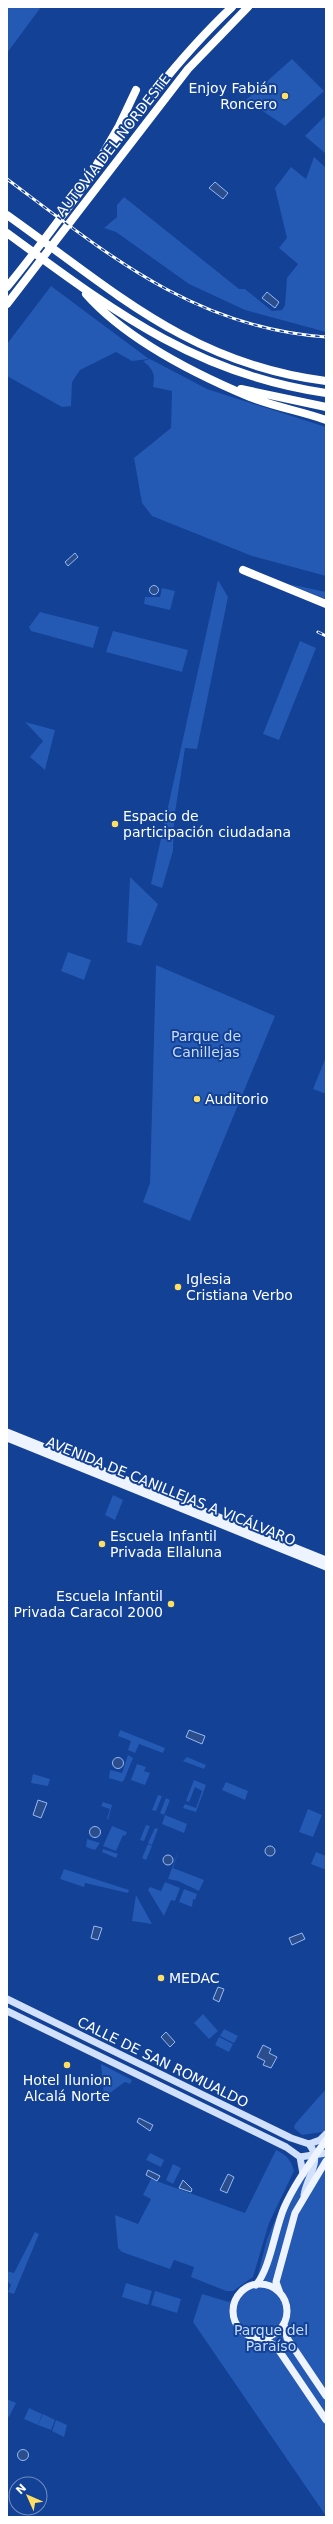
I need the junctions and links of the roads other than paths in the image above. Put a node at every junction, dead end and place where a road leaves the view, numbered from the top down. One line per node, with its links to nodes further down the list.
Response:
1 (232, 7): 4 (highway, AUTOVÍA DEL NORDESTE)
2 (248, 7): 9 (highway, AUTOVÍA DEL NORDESTE)
3 (136, 90): 4 (highway)
4 (91, 178): 7 (highway, AUTOVÍA DEL NORDESTE)
5 (7, 215): 12 (highway)
6 (7, 233): 8 (highway)
7 (7, 287)
8 (80, 288): 13 (highway); 14 (highway)
9 (20, 290): 10 (highway, AUTOVÍA DEL NORDESTE); 11 (highway)
10 (7, 304)
11 (7, 310)
12 (326, 381)
13 (229, 386): 15 (highway); 16 (highway)
14 (326, 393)
15 (326, 406)
16 (326, 420)
17 (243, 570): 18 (highway)
18 (326, 604)
19 (7, 1432): 21 (main road, AVENIDA DE CANILLEJAS A VICÁLVARO)
20 (7, 1438): 22 (main road, AVENIDA DE CANILLEJAS A VICÁLVARO)
21 (326, 1560)
22 (326, 1567)
23 (7, 1999): 27 (main road, CALLE DE SAN ROMUALDO)
24 (7, 2011): 30 (main road, CALLE DE SAN ROMUALDO)
25 (326, 2134): 27 (main road)
26 (326, 2140): 29 (main road)
27 (309, 2144): 29 (main road)
28 (326, 2153): 29 (main road)
29 (315, 2156): 30 (main road); 32 (main road); 33 (main road)
30 (300, 2157): 32 (main road)
31 (326, 2160): 33 (main road)
32 (303, 2174): 34 (main road)
33 (304, 2195): 35 (main road)
34 (256, 2285): 35 (main road); 37 (main road)
35 (280, 2293): 36 (main road)
36 (284, 2324): 37 (main road); 38 (main road)
37 (262, 2338): 39 (main road)
38 (326, 2396)
39 (326, 2420)

